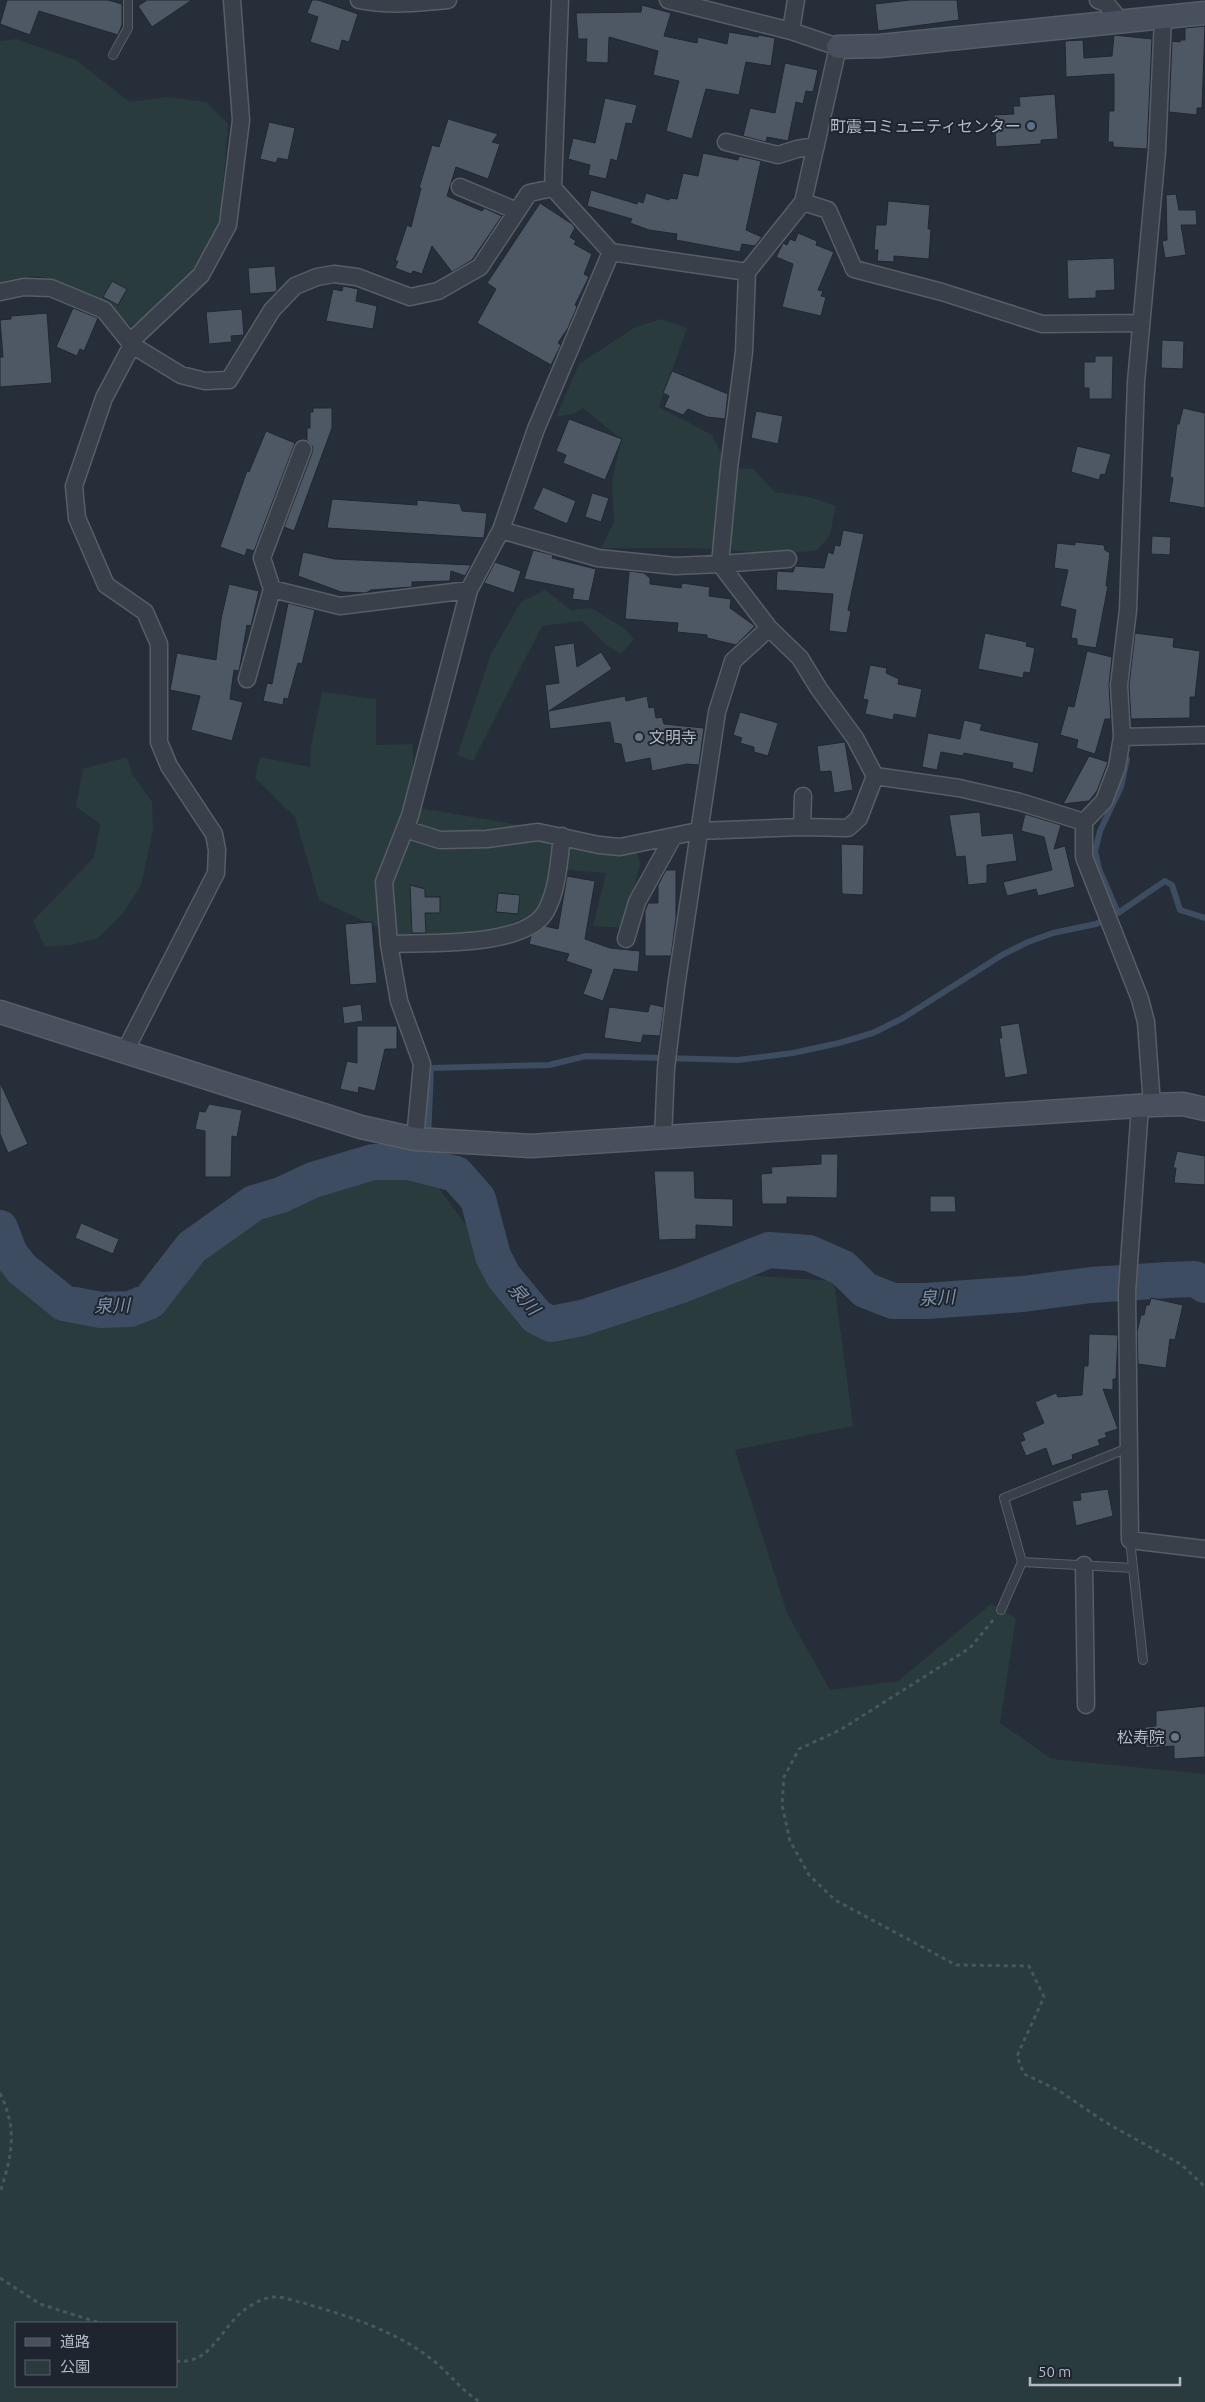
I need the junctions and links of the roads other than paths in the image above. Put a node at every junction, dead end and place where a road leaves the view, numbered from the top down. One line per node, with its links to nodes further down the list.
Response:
1 (128, 0): 14 (lane)
2 (232, 0): 25 (street)
3 (359, 0): 4 (street)
4 (448, 0)
5 (560, 0): 18 (street)
6 (668, 0): 12 (street)
7 (796, 0): 12 (street)
8 (1098, 0): 11 (street)
9 (1205, 13): 10 (street)
10 (1163, 18): 11 (street); 24 (street)
11 (1122, 22): 13 (street)
12 (791, 31): 13 (street)
13 (838, 47): 16 (street)
14 (113, 55)
15 (726, 142): 16 (street)
16 (816, 146): 19 (street)
17 (460, 187): 20 (street)
18 (552, 188): 20 (street); 21 (street)
19 (803, 202): 22 (street); 24 (street)
20 (517, 211): 25 (street)
21 (611, 252): 22 (street); 27 (street)
22 (747, 272): 29 (street)
23 (0, 292): 25 (street)
24 (1142, 323): 35 (street)
25 (131, 344): 47 (street)
26 (303, 449): 30 (street)
27 (501, 530): 29 (street); 31 (street)
28 (788, 559): 29 (street)
29 (720, 564): 32 (street)
30 (272, 588): 31 (street); 33 (street)
31 (469, 590): 40 (street)
32 (769, 628): 36 (street); 41 (street)
33 (247, 680)
34 (1205, 735): 35 (street)
35 (1122, 737): 38 (street)
36 (875, 776): 38 (street); 39 (street)
37 (803, 796): 39 (street)
38 (1084, 822): 48 (street)
39 (802, 826): 41 (street)
40 (405, 829): 42 (street); 45 (street)
41 (698, 832): 43 (street); 50 (street)
42 (562, 836): 43 (street); 45 (street)
43 (673, 837): 44 (street)
44 (626, 939)
45 (389, 944): 51 (street)
46 (0, 1012): 47 (street)
47 (124, 1054): 51 (street)
48 (1146, 1106): 49 (street); 50 (street); 52 (street)
49 (1205, 1109)
50 (663, 1138): 51 (street)
51 (416, 1139)
52 (1128, 1448): 53 (street); 55 (lane)
53 (1130, 1540): 54 (street); 57 (lane)
54 (1205, 1549)
55 (1022, 1562): 56 (lane); 58 (lane)
56 (1084, 1566): 57 (lane); 60 (street)
57 (1133, 1568): 59 (lane)
58 (1001, 1610)
59 (1143, 1660)
60 (1086, 1705)

